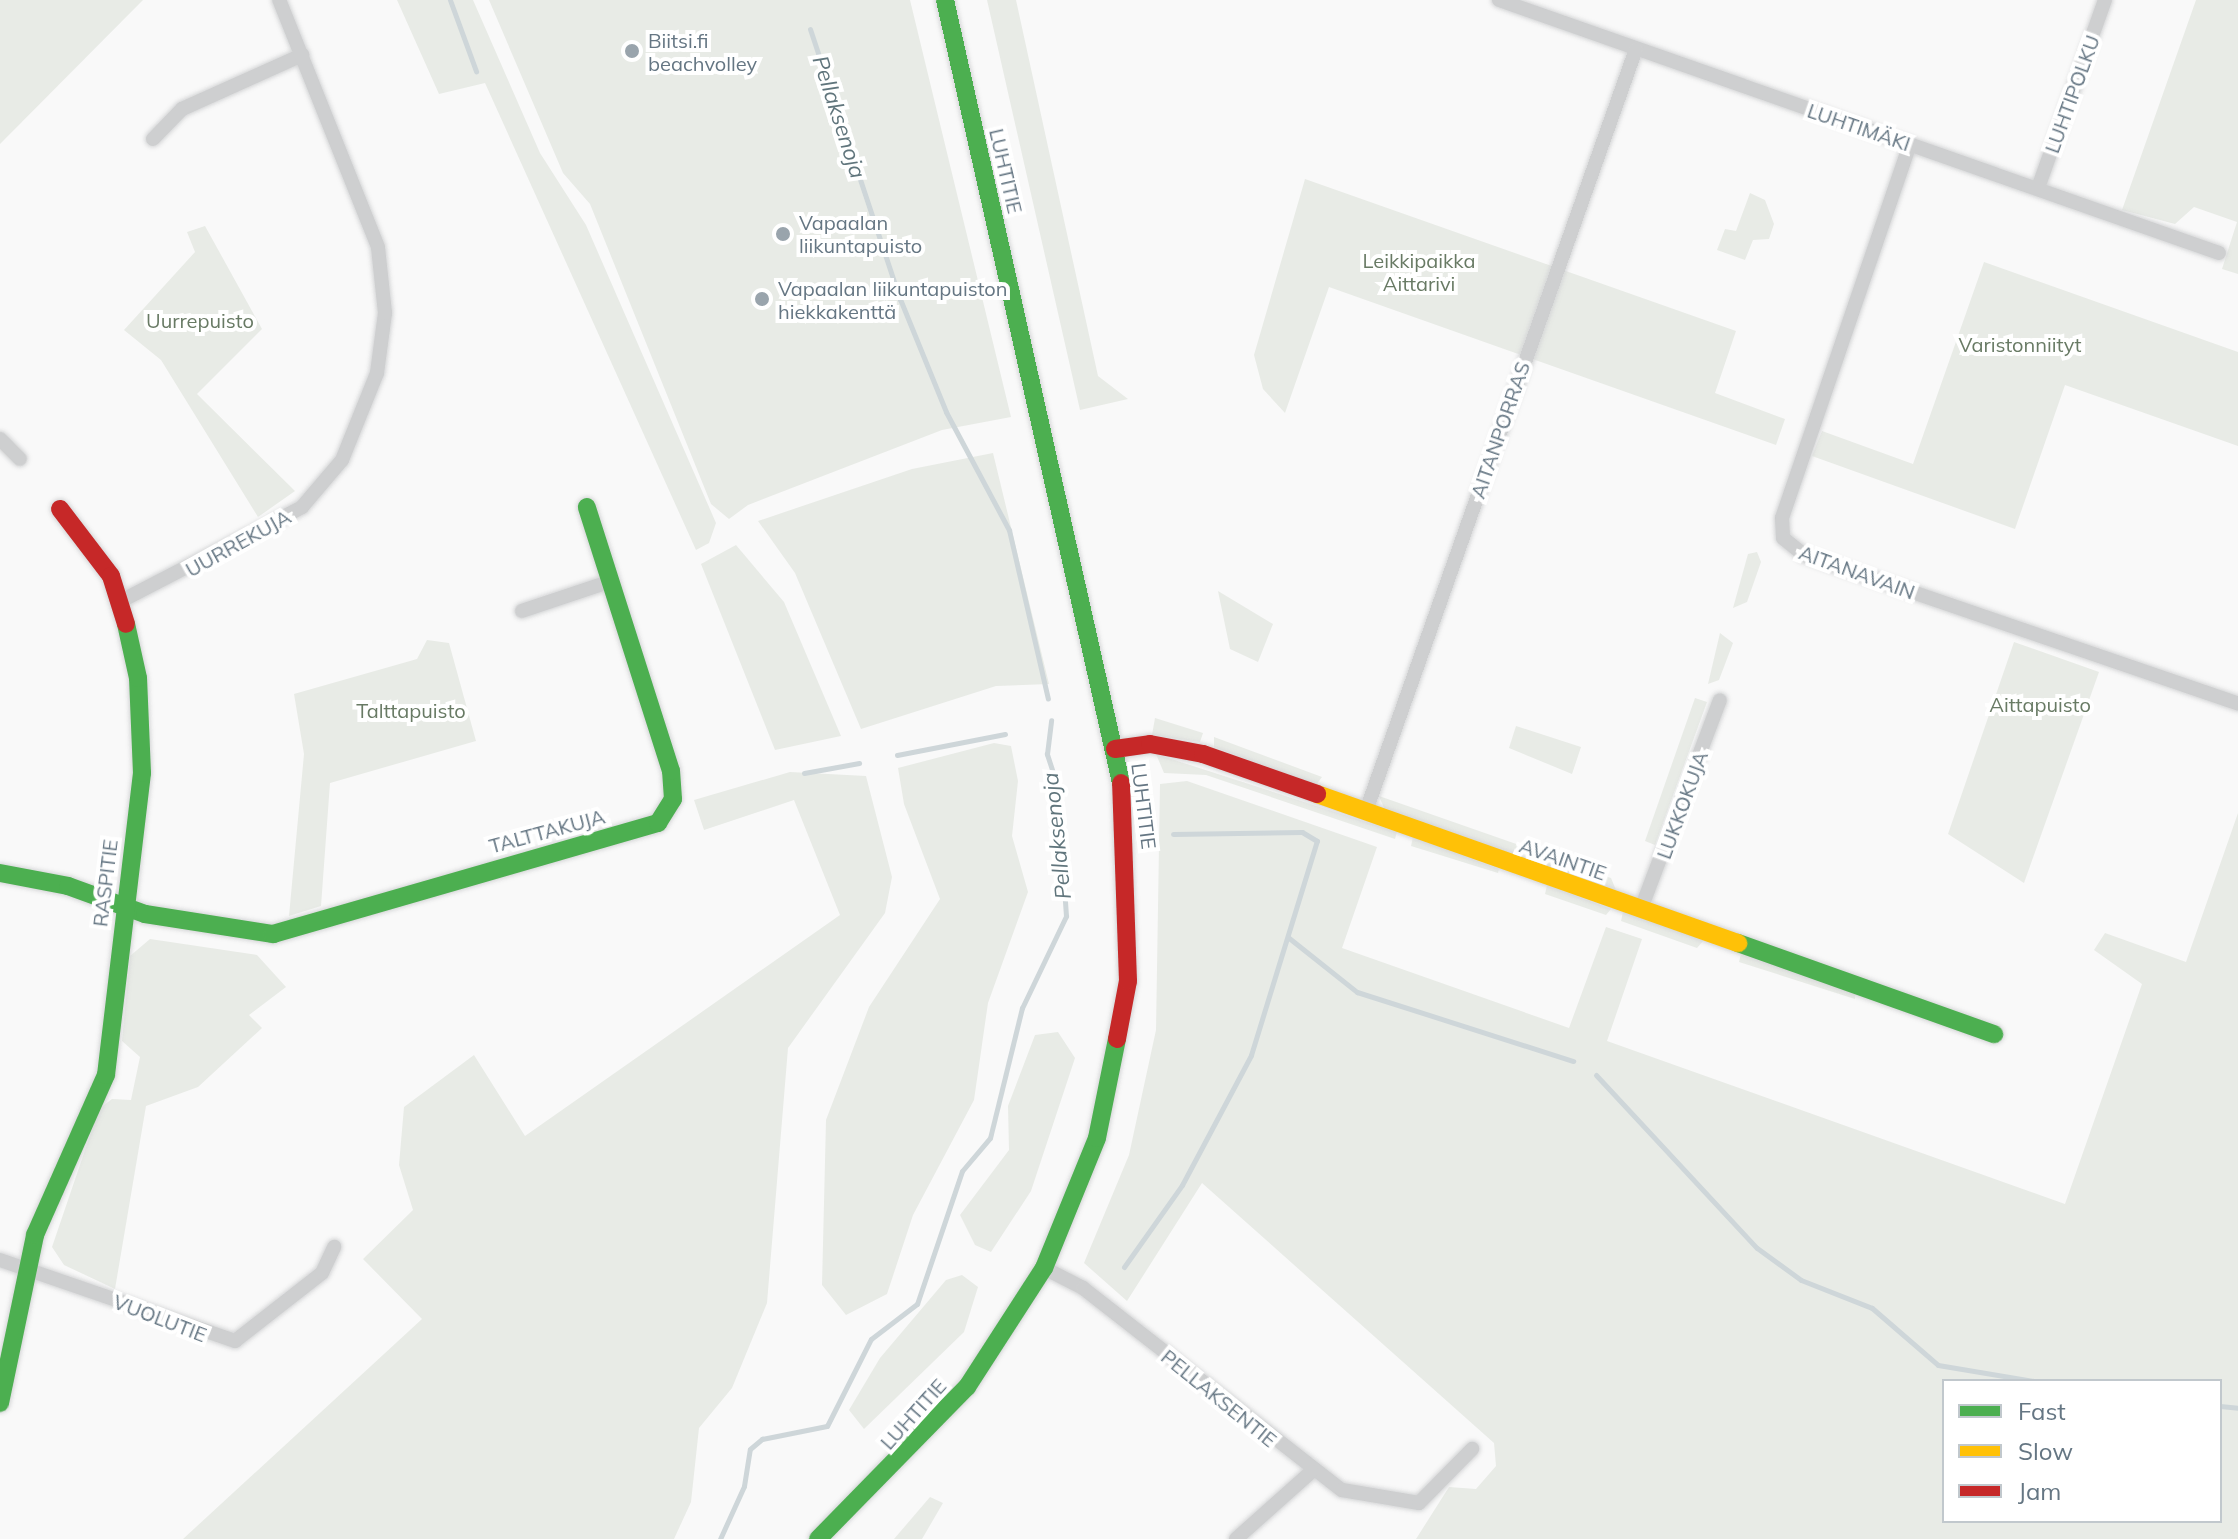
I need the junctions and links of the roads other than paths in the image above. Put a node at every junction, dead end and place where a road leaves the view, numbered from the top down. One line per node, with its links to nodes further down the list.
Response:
1 (279, 0): 7 (street, UURREKUJA)
2 (945, 0): 21 (street, LUHTITIE)
3 (1499, 0): 5 (street, LUHTIMÄKI)
4 (2105, 0): 10 (street, LUHTIPOLKU)
5 (1531, 5): 6 (street, LUHTIMÄKI)
6 (1636, 49): 9 (street, LUHTIMÄKI); 22 (street, AITANPORRAS)
7 (302, 55): 8 (street); 17 (street, UURREKUJA)
8 (153, 139)
9 (1910, 144): 10 (street, LUHTIMÄKI); 20 (street, AITANAVAIN)
10 (2038, 188): 11 (street, LUHTIMÄKI)
11 (2219, 253)
12 (0, 439): 13 (street)
13 (20, 459)
14 (587, 507): 16 (street, TALTTAKUJA)
15 (60, 509): 17 (street, RASPITIE)
16 (611, 581): 18 (street); 24 (street, TALTTAKUJA)
17 (121, 601): 24 (street, RASPITIE)
18 (522, 611)
19 (1720, 700): 25 (street, LUKKOKUJA)
20 (2238, 704)
21 (1115, 749): 22 (street, AVAINTIE); 30 (street, LUHTITIE)
22 (1366, 811): 25 (street, AVAINTIE)
23 (0, 873): 24 (street, TALTTAKUJA)
24 (124, 909): 29 (street, RASPITIE)
25 (1641, 909): 26 (street, AVAINTIE)
26 (1994, 1034)
27 (334, 1247): 29 (street, VUOLUTIE)
28 (0, 1260): 29 (street, VUOLUTIE)
29 (25, 1267): 31 (street, RASPITIE)
30 (1044, 1268): 33 (street, PELLAKSENTIE); 34 (street, LUHTITIE)
31 (0, 1403)
32 (1472, 1449): 33 (street, PELLAKSENTIE)
33 (1311, 1472): 35 (street)
34 (818, 1539)
35 (1236, 1539)

